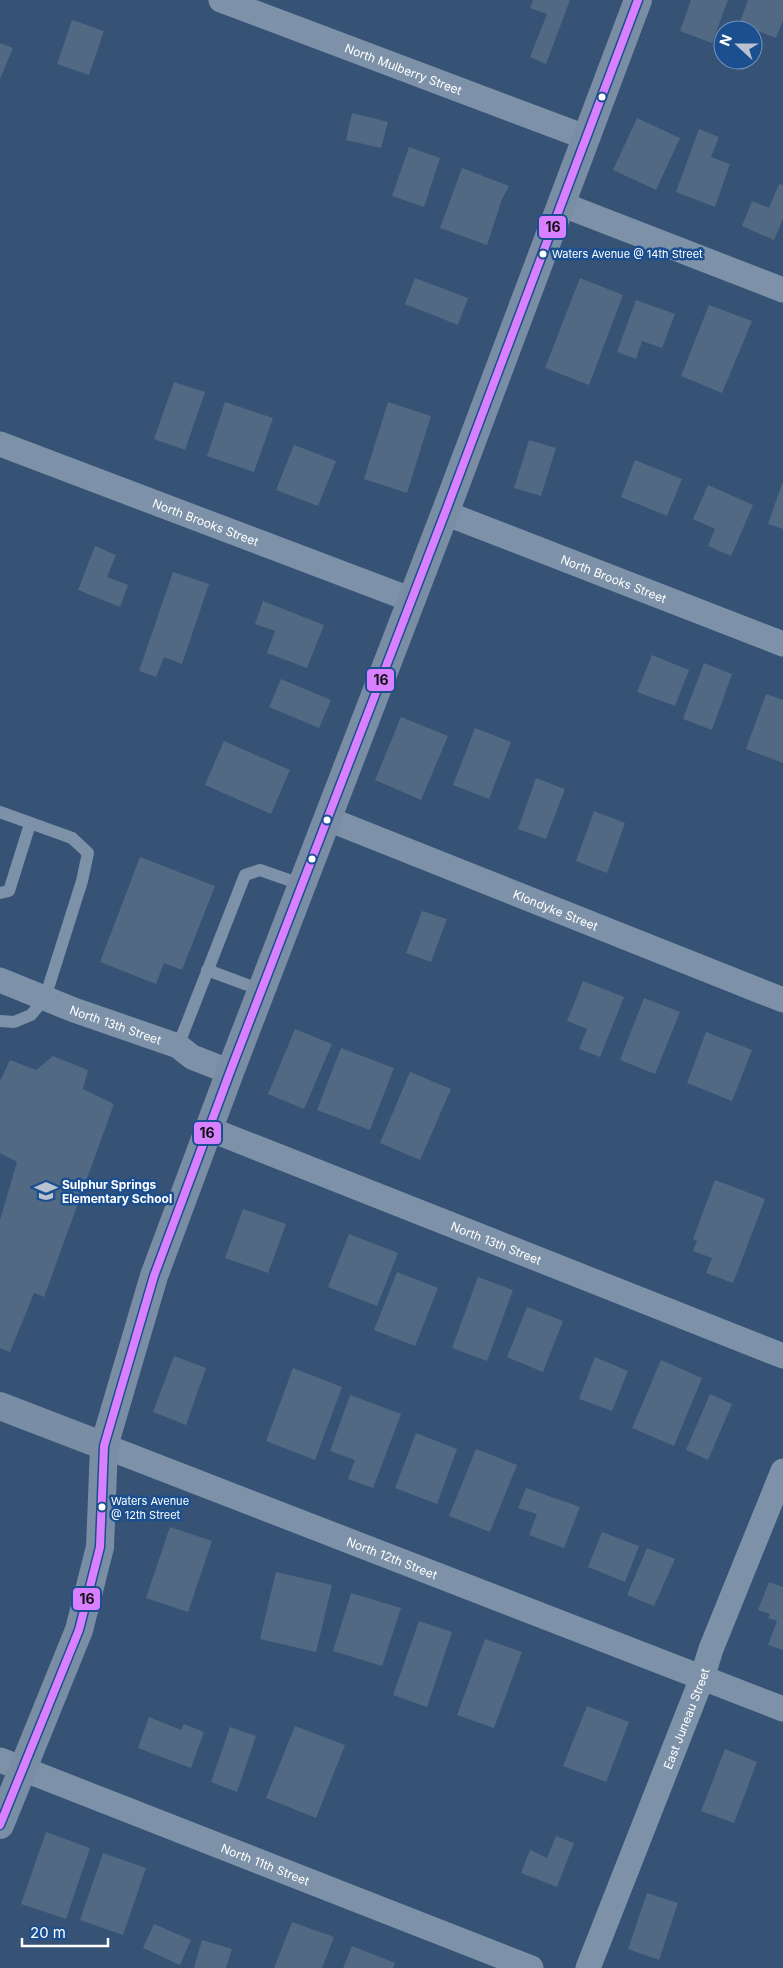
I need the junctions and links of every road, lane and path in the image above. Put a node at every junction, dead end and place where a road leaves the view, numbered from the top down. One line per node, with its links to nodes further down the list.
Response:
1 (221, 0): 3 (street, North Mulberry Street)
2 (638, 0): 3 (street)
3 (585, 138): 4 (street)
4 (560, 204): 5 (street); 7 (street)
5 (783, 290)
6 (0, 444): 8 (street, North Brooks Street)
7 (446, 513): 8 (street); 9 (street, North Brooks Street)
8 (412, 600): 11 (street)
9 (783, 644)
10 (0, 812): 12 (lane)
11 (328, 819): 13 (street); 19 (street, Klondyke Street)
12 (30, 824): 14 (lane); 18 (lane)
13 (303, 885): 15 (lane); 17 (street)
14 (0, 893)
15 (207, 970): 17 (lane); 21 (lane)
16 (0, 980): 18 (street, North 13th Street)
17 (261, 990): 22 (street)
18 (45, 998): 20 (lane); 21 (street, North 13th Street)
19 (783, 1000)
20 (0, 1021)
21 (178, 1046): 22 (street, North 13th Street)
22 (230, 1072): 23 (street)
23 (209, 1129): 24 (street, North 13th Street); 26 (street)
24 (783, 1356)
25 (0, 1406): 26 (street, North 12th Street)
26 (104, 1446): 28 (street, North 12th Street); 30 (street)
27 (783, 1471): 28 (street, East Juneau Street)
28 (702, 1678): 29 (street, North 12th Street); 33 (street, East Juneau Street)
29 (783, 1709)
30 (11, 1764): 31 (street); 32 (street, North 11th Street)
31 (0, 1825)
32 (531, 1968)
33 (588, 1968)

